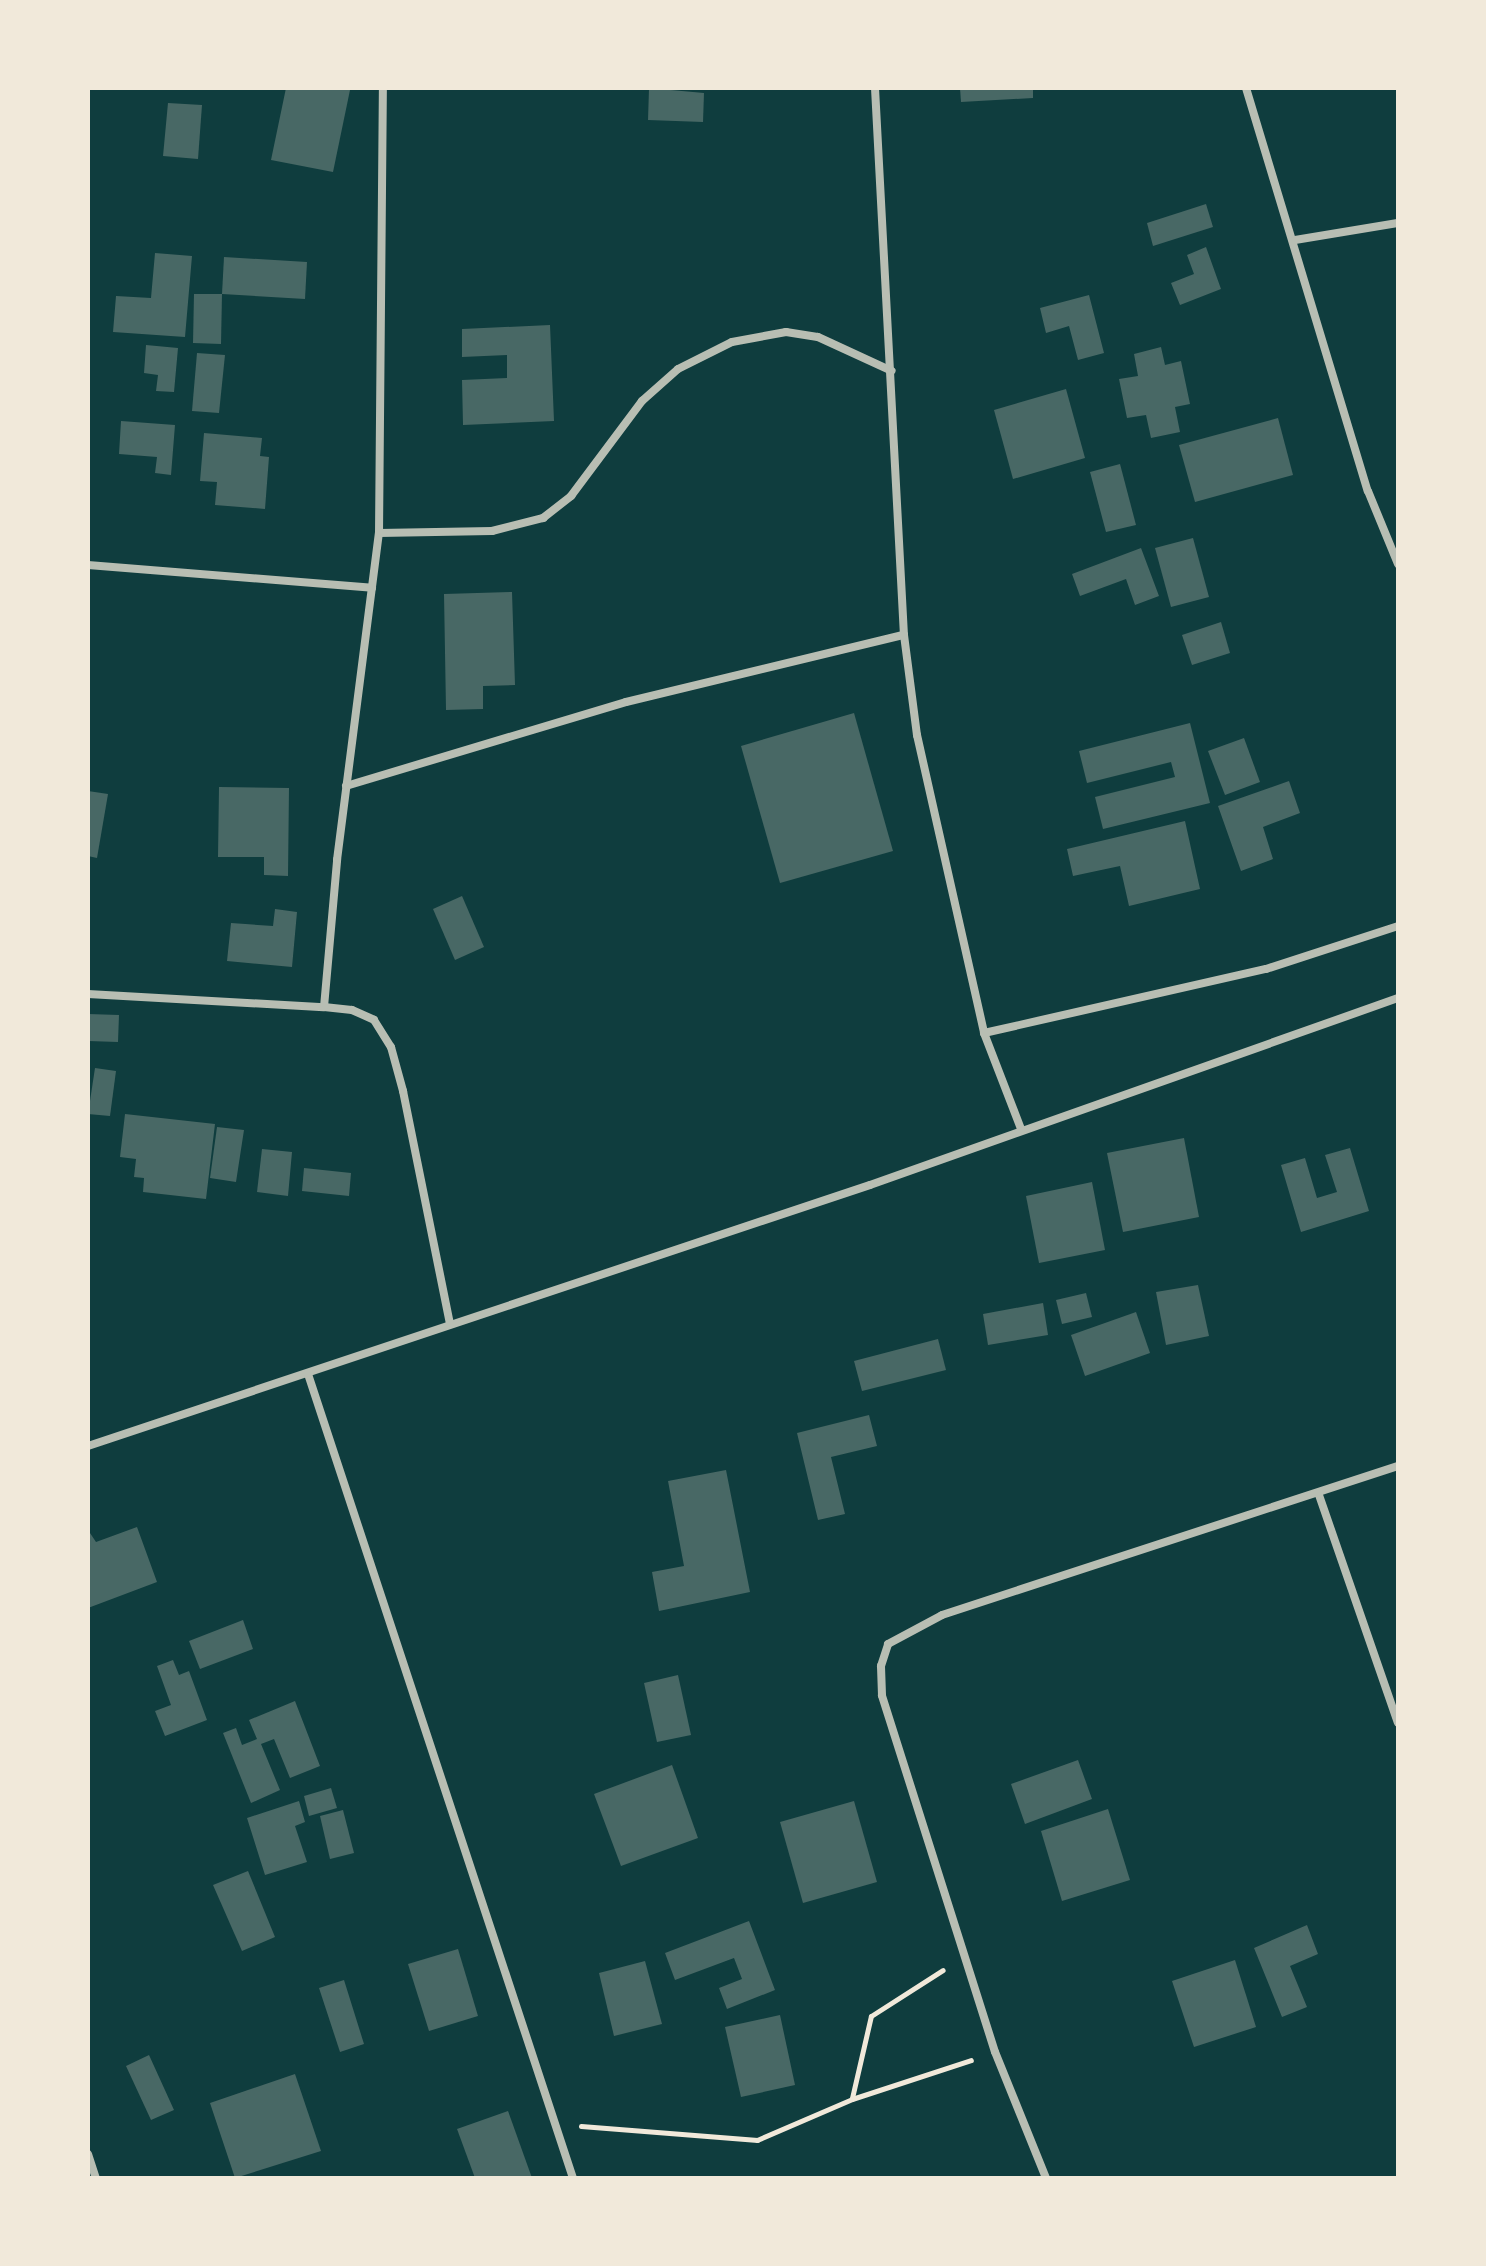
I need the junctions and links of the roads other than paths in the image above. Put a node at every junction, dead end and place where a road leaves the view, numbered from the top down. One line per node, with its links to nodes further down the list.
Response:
1 (383, 88): 7 (street)
2 (875, 88): 6 (street)
3 (1246, 88): 5 (street)
4 (1398, 223): 5 (street)
5 (1295, 240): 8 (street)
6 (892, 371): 7 (street); 11 (street)
7 (379, 533): 10 (street)
8 (1398, 564)
9 (88, 565): 10 (street)
10 (372, 588): 12 (street)
11 (904, 635): 12 (street); 17 (street)
12 (346, 786): 16 (street)
13 (1398, 926): 17 (street)
14 (88, 994): 16 (street)
15 (1398, 998): 18 (street)
16 (324, 1007): 19 (street)
17 (984, 1033): 18 (street)
18 (1021, 1129): 19 (street)
19 (450, 1324): 20 (street)
20 (308, 1374): 21 (street); 27 (street)
21 (88, 1446)
22 (1398, 1466): 23 (street)
23 (1319, 1495): 24 (street); 28 (street)
24 (1398, 1723)
25 (88, 2154): 26 (street)
26 (96, 2178)
27 (573, 2178)
28 (1046, 2178)

